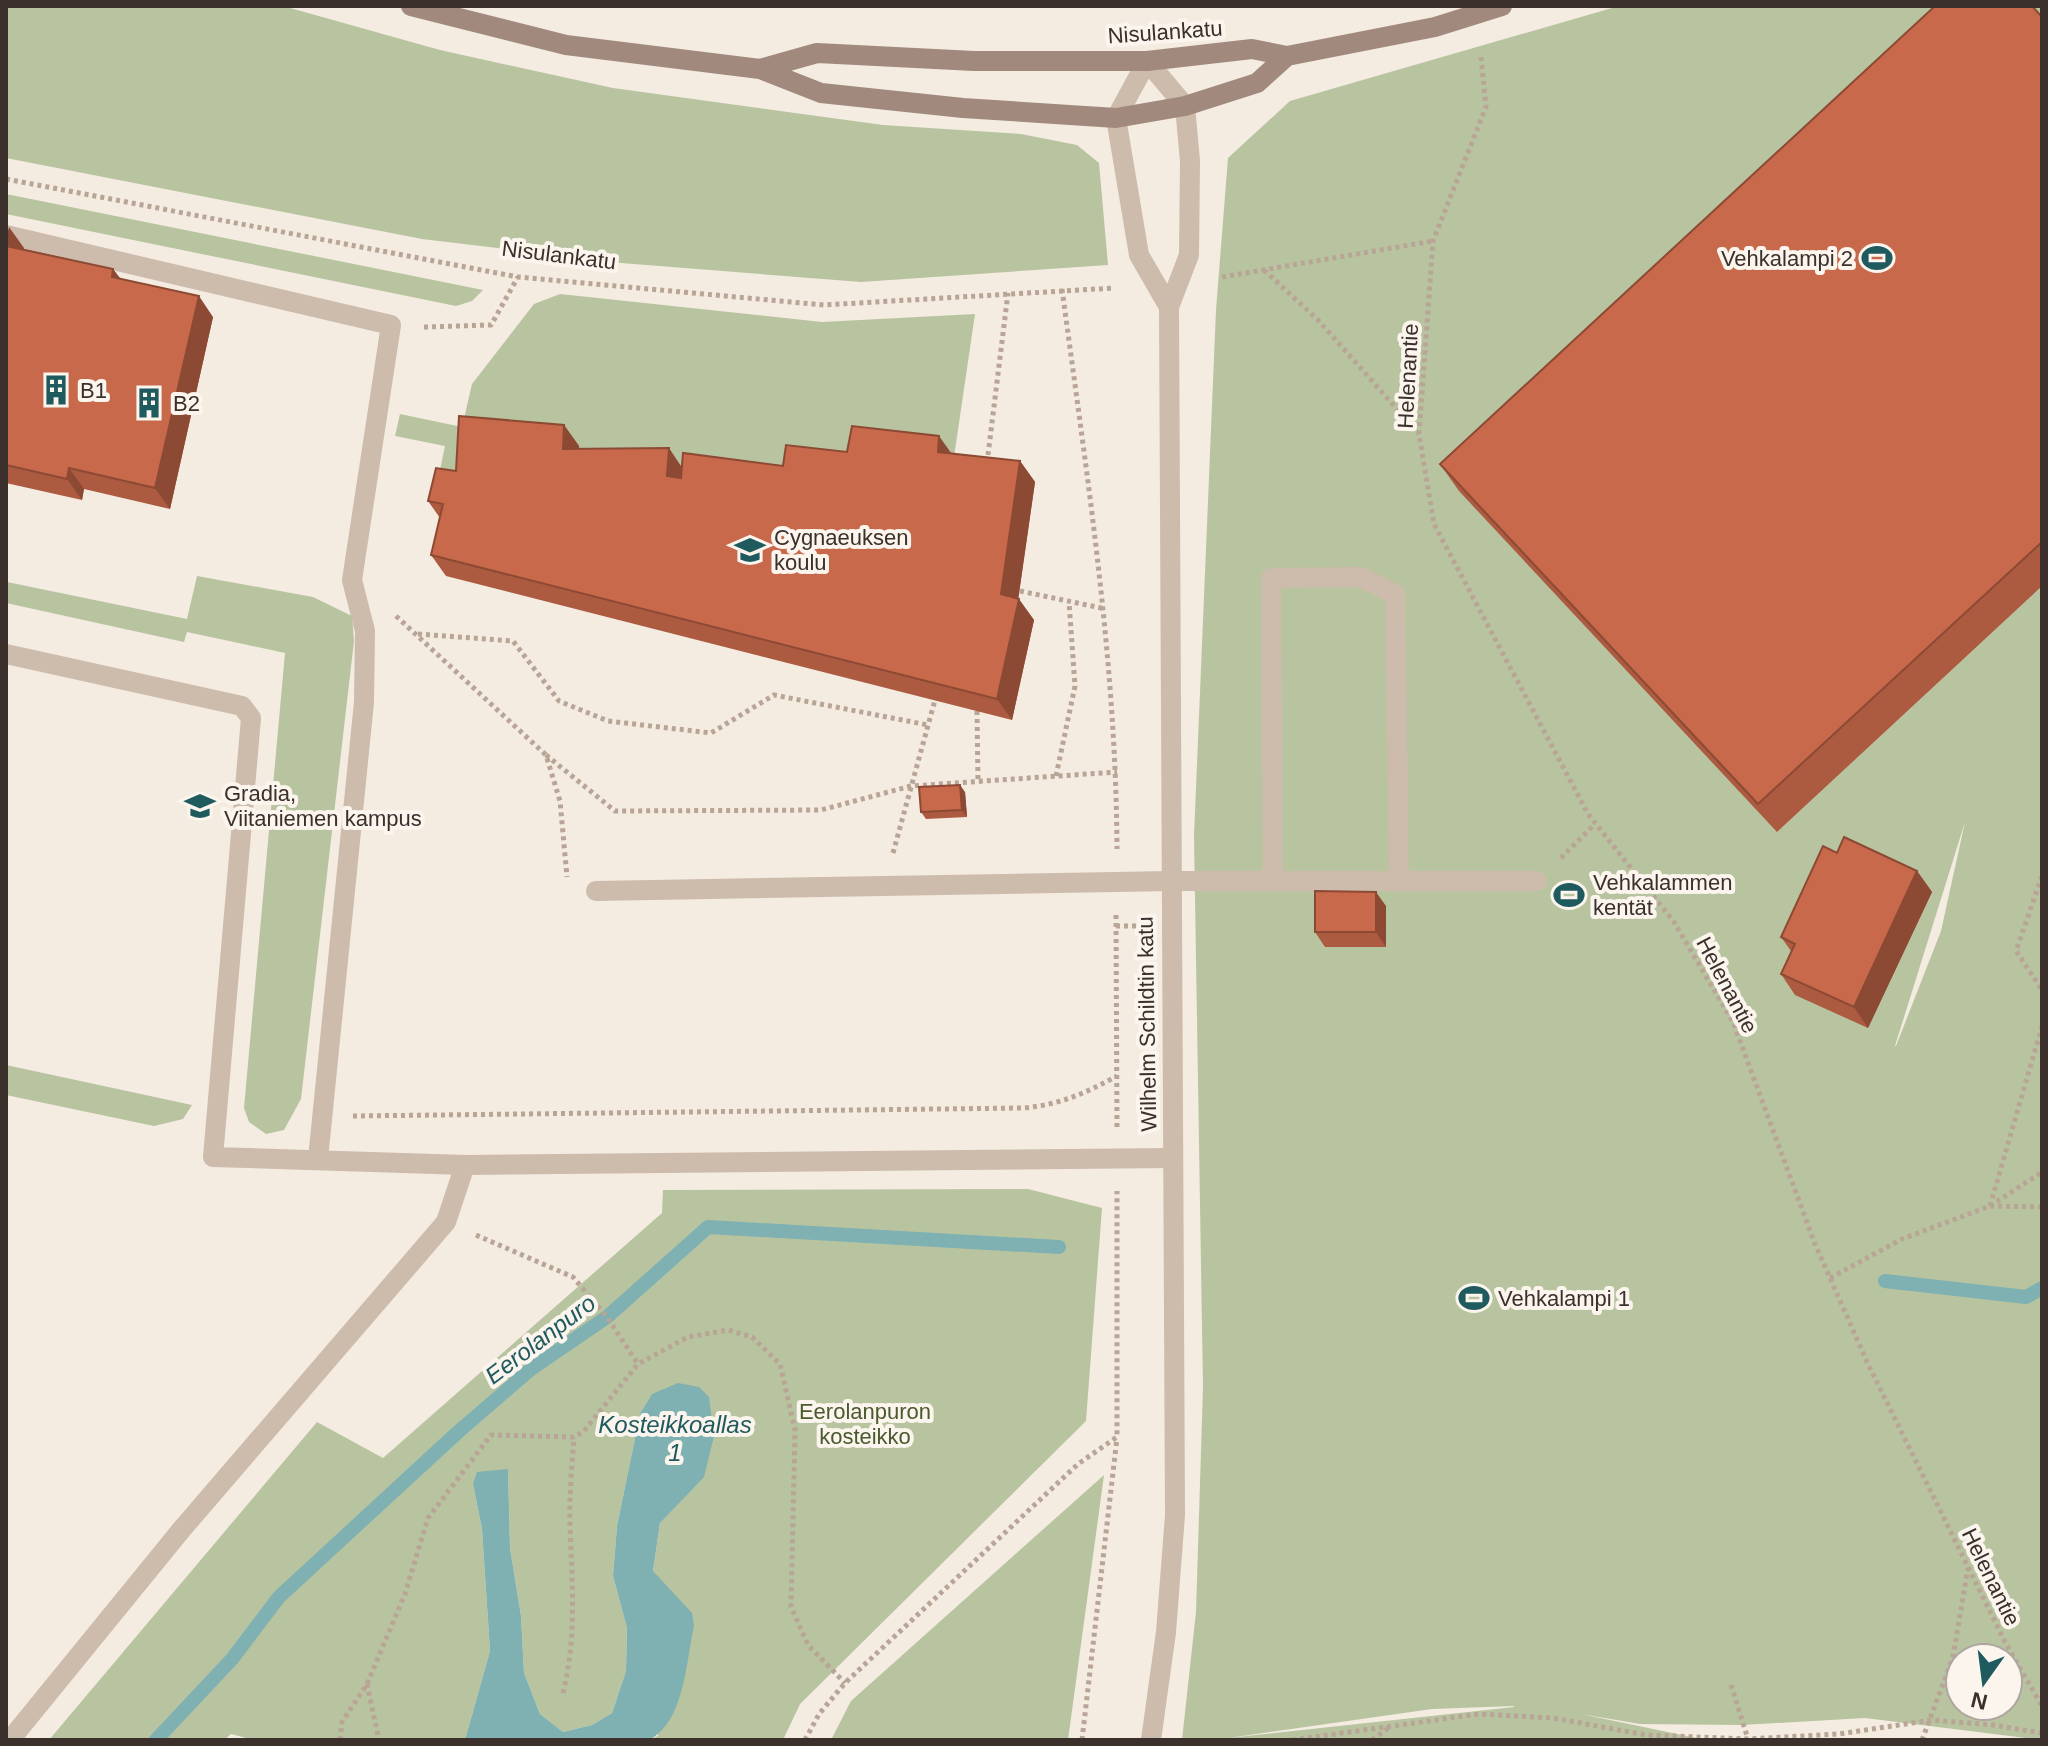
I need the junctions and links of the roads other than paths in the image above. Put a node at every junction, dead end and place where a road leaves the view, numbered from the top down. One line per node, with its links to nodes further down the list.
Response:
1 (411, 6): 5 (main road, Nisulankatu)
2 (1502, 6): 3 (main road, Nisulankatu)
3 (1287, 56): 4 (main road, Nisulankatu); 6 (main road, Nisulankatu)
4 (1147, 61): 5 (main road, Nisulankatu); 6 (street); 7 (street)
5 (760, 69): 7 (main road, Nisulankatu)
6 (1185, 106): 7 (main road, Nisulankatu); 9 (street, Wilhelm Schildtin katu)
7 (1116, 118): 9 (street, Wilhelm Schildtin katu)
8 (6, 235): 17 (street)
9 (1169, 307): 11 (street, Wilhelm Schildtin katu)
10 (6, 654): 17 (street)
11 (1170, 881): 12 (street); 15 (street); 16 (street, Wilhelm Schildtin katu)
12 (1273, 881): 13 (street); 13 (street)
13 (1399, 881): 14 (street)
14 (1537, 881)
15 (596, 891)
16 (1173, 1158): 18 (street); 20 (street, Wilhelm Schildtin katu)
17 (318, 1159): 18 (street)
18 (465, 1165): 19 (street)
19 (10, 1740)
20 (1151, 1740)

